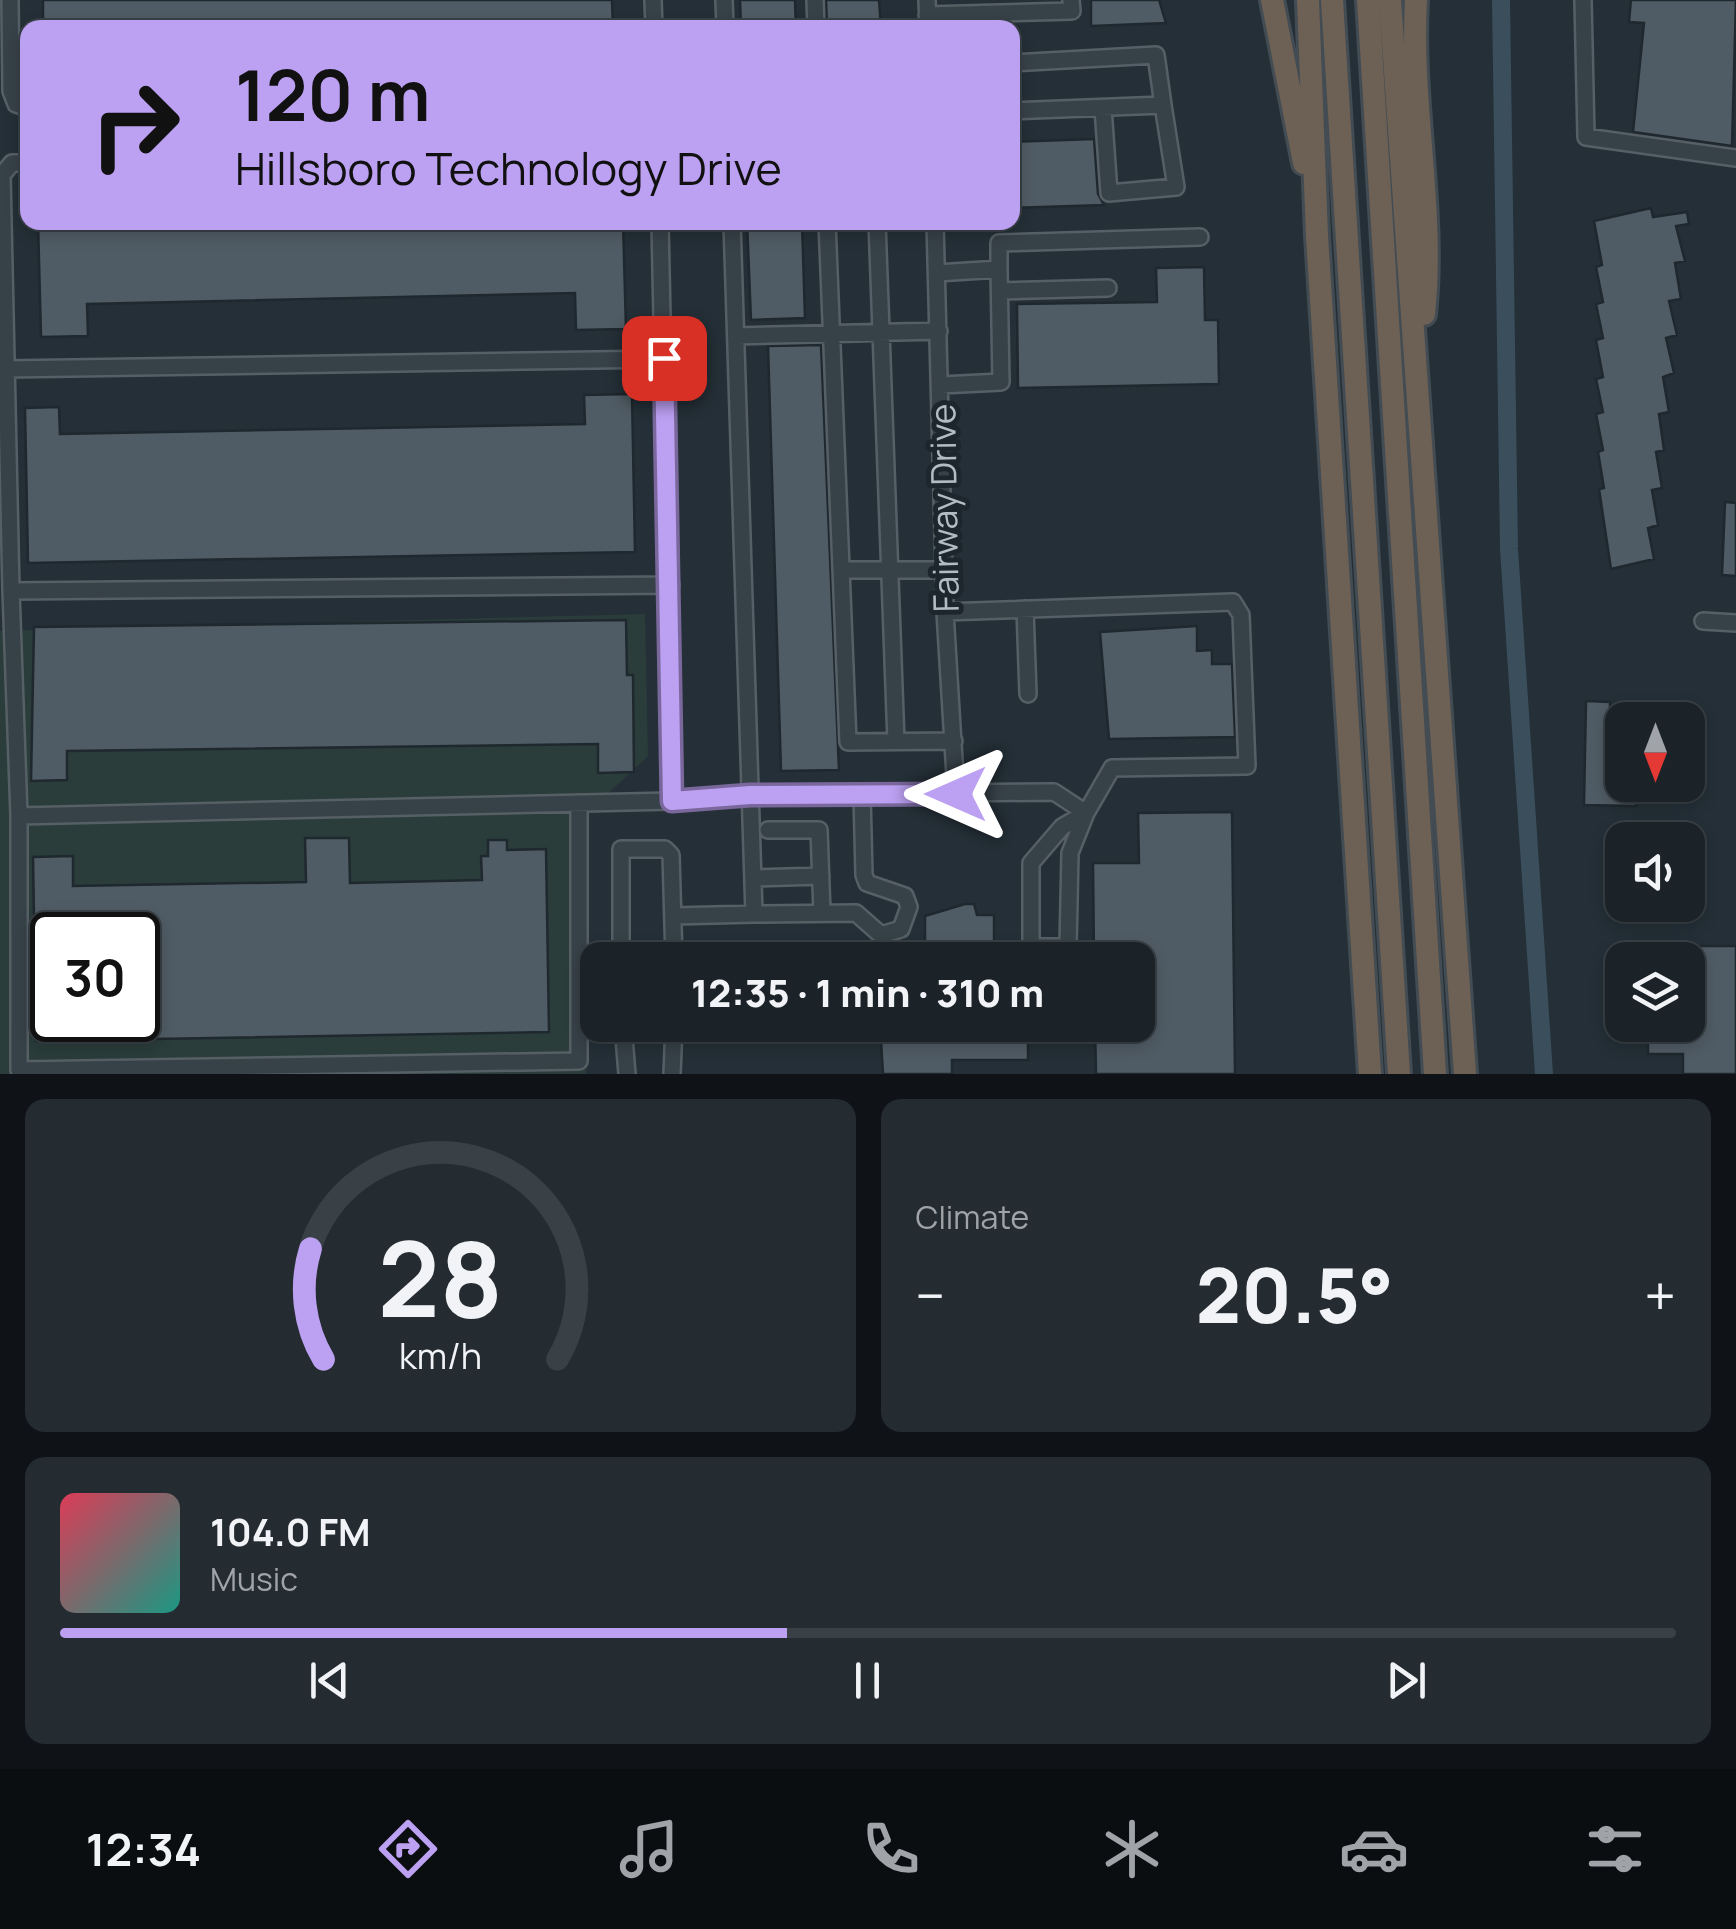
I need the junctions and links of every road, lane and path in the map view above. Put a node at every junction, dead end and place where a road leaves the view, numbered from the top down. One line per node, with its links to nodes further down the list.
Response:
1 (10, 0): 13 (street)
2 (1071, 0): 10 (street)
3 (1272, 0): 24 (highway)
4 (1308, 0): 24 (highway)
5 (1332, 0): 70 (highway)
6 (1368, 0): 71 (highway)
7 (1390, 0): 37 (highway)
8 (1416, 0): 37 (highway)
9 (1582, 0): 17 (street)
10 (992, 7): 11 (street)
11 (927, 14)
12 (1020, 64): 14 (street)
13 (20, 105)
14 (1163, 106): 15 (street); 15 (street)
15 (1103, 108): 16 (street)
16 (1020, 111)
17 (1736, 158)
18 (20, 164): 35 (street)
19 (660, 230): 34 (street)
20 (732, 230): 33 (street)
21 (827, 230): 32 (street)
22 (876, 230): 31 (street)
23 (935, 230): 27 (street, Fairway Drive)
24 (1317, 236): 69 (highway)
25 (1200, 238): 26 (street)
26 (1000, 269): 27 (street); 29 (street)
27 (937, 273): 30 (street, Fairway Drive)
28 (1108, 288): 29 (street)
29 (1000, 292): 36 (street)
30 (939, 331): 31 (street); 36 (street, Fairway Drive)
31 (881, 332): 32 (street); 39 (street)
32 (832, 334): 33 (street); 38 (street)
33 (736, 336): 52 (street)
34 (664, 358): 35 (street); 41 (street)
35 (4, 369): 42 (street)
36 (941, 385): 40 (street, Fairway Drive)
37 (1416, 387): 72 (highway)
38 (841, 570): 39 (street); 49 (street)
39 (889, 570): 40 (street); 49 (street)
40 (944, 570): 44 (street, Fairway Drive)
41 (671, 586): 42 (street); 53 (street)
42 (11, 591): 56 (street)
43 (1025, 609): 44 (street); 47 (street); 55 (street)
44 (946, 612): 48 (street, Fairway Drive)
45 (1703, 621): 46 (street)
46 (1736, 623)
47 (1028, 694)
48 (954, 741): 49 (street); 51 (street, Fairway Drive)
49 (896, 742)
50 (862, 794): 51 (street); 52 (street); 60 (street)
51 (956, 794): 55 (street)
52 (750, 795): 53 (street); 59 (street)
53 (672, 801): 54 (street)
54 (579, 803): 56 (street); 56 (street)
55 (1086, 813): 55 (street)
56 (19, 816)
57 (768, 830): 58 (street)
58 (821, 876): 59 (street); 60 (street)
59 (753, 878): 61 (street)
60 (822, 913): 61 (street)
61 (754, 914): 62 (street)
62 (674, 916): 63 (street); 64 (street)
63 (621, 942)
64 (674, 942)
65 (624, 1042): 67 (street)
66 (673, 1042): 68 (street)
67 (627, 1074)
68 (672, 1074)
69 (1370, 1074)
70 (1399, 1074)
71 (1435, 1074)
72 (1465, 1074)

